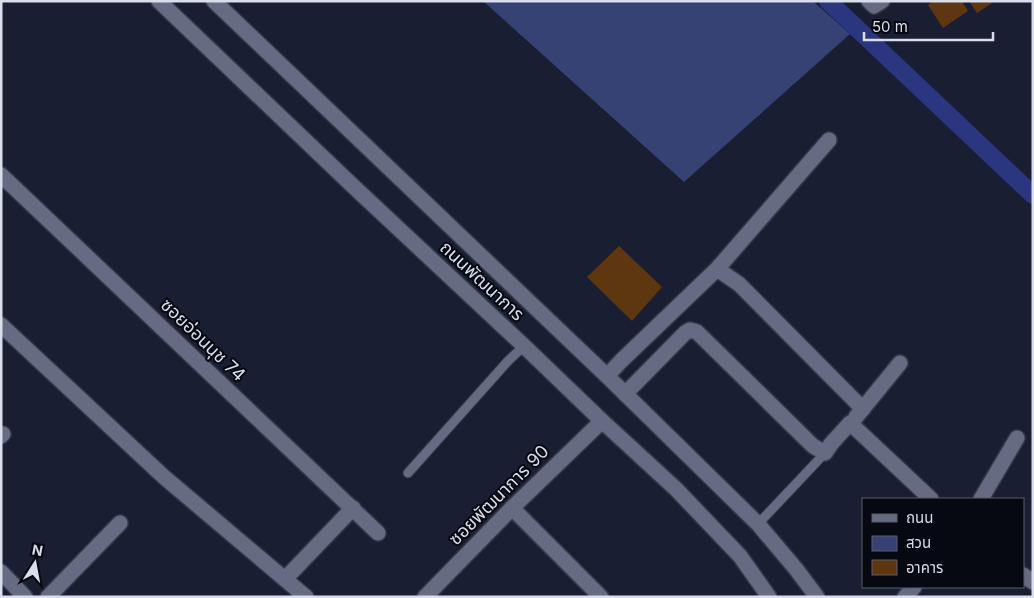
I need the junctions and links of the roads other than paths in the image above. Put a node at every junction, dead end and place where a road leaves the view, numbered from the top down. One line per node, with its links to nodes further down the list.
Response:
1 (159, 1): 9 (street, ถนนพัฒนาการ)
2 (214, 1): 11 (street, ถนนพัฒนาการ)
3 (869, 1): 4 (street)
4 (882, 1)
5 (828, 140): 7 (street)
6 (1, 174): 21 (street, ซอยอ่อนนุช 74)
7 (717, 269): 11 (street); 13 (street)
8 (1, 326): 27 (street)
9 (524, 346): 14 (street, ถนนพัฒนาการ); 18 (lane)
10 (900, 363): 13 (street)
11 (607, 376): 12 (street, ถนนพัฒนาการ)
12 (625, 394): 17 (street); 24 (street, ถนนพัฒนาการ)
13 (862, 409): 15 (street)
14 (602, 421): 22 (street, ซอยพัฒนาการ 90); 33 (street, ถนนพัฒนาการ)
15 (850, 423): 17 (street); 19 (street)
16 (1017, 438): 20 (street)
17 (825, 453): 24 (lane)
18 (408, 473)
19 (930, 498)
20 (982, 498)
21 (353, 508): 25 (street, ซอยอ่อนนุช 74); 27 (street)
22 (512, 508): 31 (street, ซอยพัฒนาการ 90); 32 (street)
23 (120, 523): 29 (street)
24 (758, 524): 34 (street, ถนนพัฒนาการ)
25 (378, 533)
26 (1, 572): 28 (street)
27 (285, 579): 30 (street)
28 (25, 597)
29 (48, 597)
30 (306, 597)
31 (425, 597)
32 (601, 597)
33 (769, 597)
34 (817, 597)

